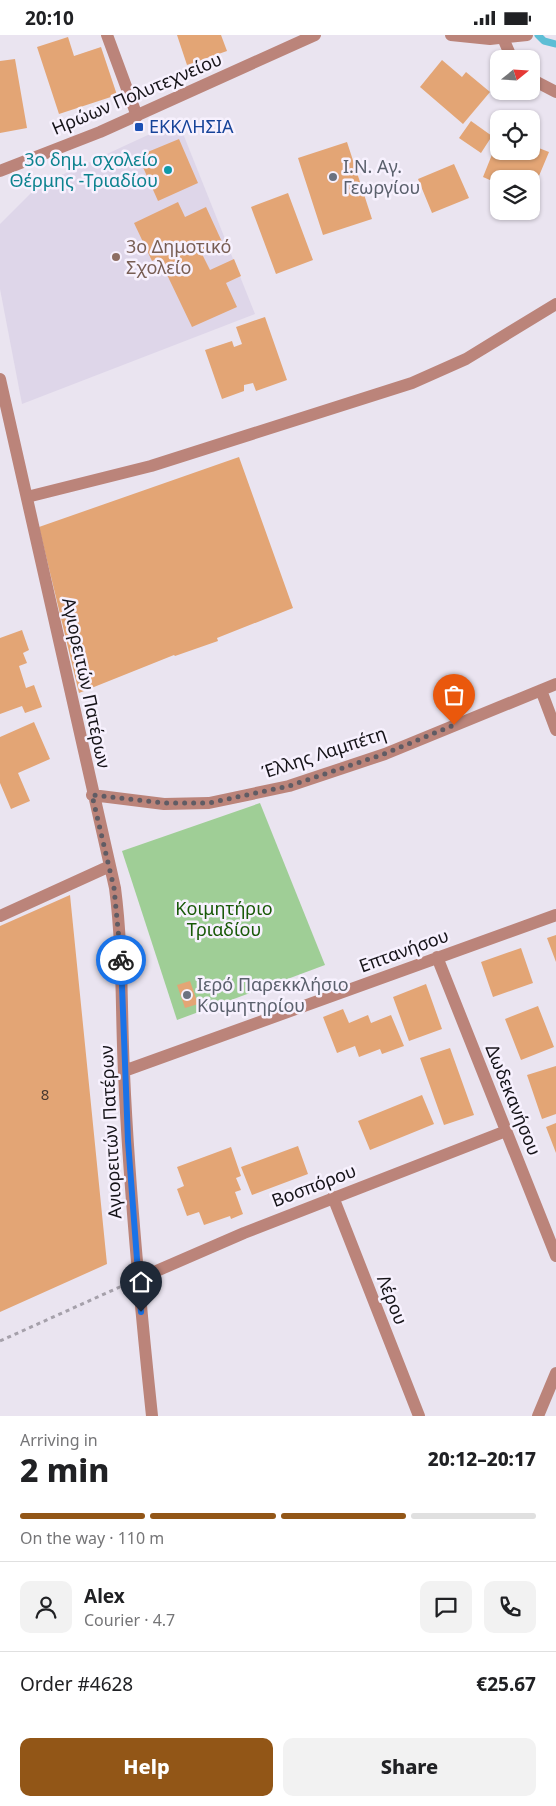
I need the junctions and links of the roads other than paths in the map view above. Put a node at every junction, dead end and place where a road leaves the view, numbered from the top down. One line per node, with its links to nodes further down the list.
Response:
1 (107, 35): 9 (street)
2 (315, 35): 9 (street, Ηρώων Πολυτεχνείου)
3 (451, 35): 5 (street)
4 (527, 35): 5 (street)
5 (507, 38): 6 (street)
6 (510, 50)
7 (540, 84): 8 (street)
8 (556, 93)
9 (137, 116): 10 (street, Ηρώων Πολυτεχνείου)
10 (0, 171)
11 (556, 304): 13 (street)
12 (1, 386): 13 (street, Αγιορειτών Πατέρων)
13 (27, 497): 17 (street, Αγιορειτών Πατέρων)
14 (556, 684): 15 (street, Έλλης Λαμπέτη)
15 (541, 690): 16 (street); 17 (street, Έλλης Λαμπέτη)
16 (556, 730)
17 (92, 795): 18 (street, Αγιορειτών Πατέρων)
18 (110, 866): 20 (street); 22 (street, Αγιορειτών Πατέρων)
19 (556, 915): 21 (street, Επτανήσου)
20 (0, 916)
21 (437, 957): 22 (street, Επτανήσου); 23 (street, Δωδεκανήσου)
22 (124, 1071): 26 (street, Αγιορειτών Πατέρων)
23 (506, 1131): 24 (street, Βοσπόρου); 25 (street, Δωδεκανήσου)
24 (333, 1197): 26 (street, Βοσπόρου); 29 (street, Λέρου)
25 (556, 1256)
26 (138, 1279): 28 (street, Αγιορειτών Πατέρων)
27 (556, 1373): 30 (street)
28 (152, 1416)
29 (420, 1416)
30 (538, 1416)

